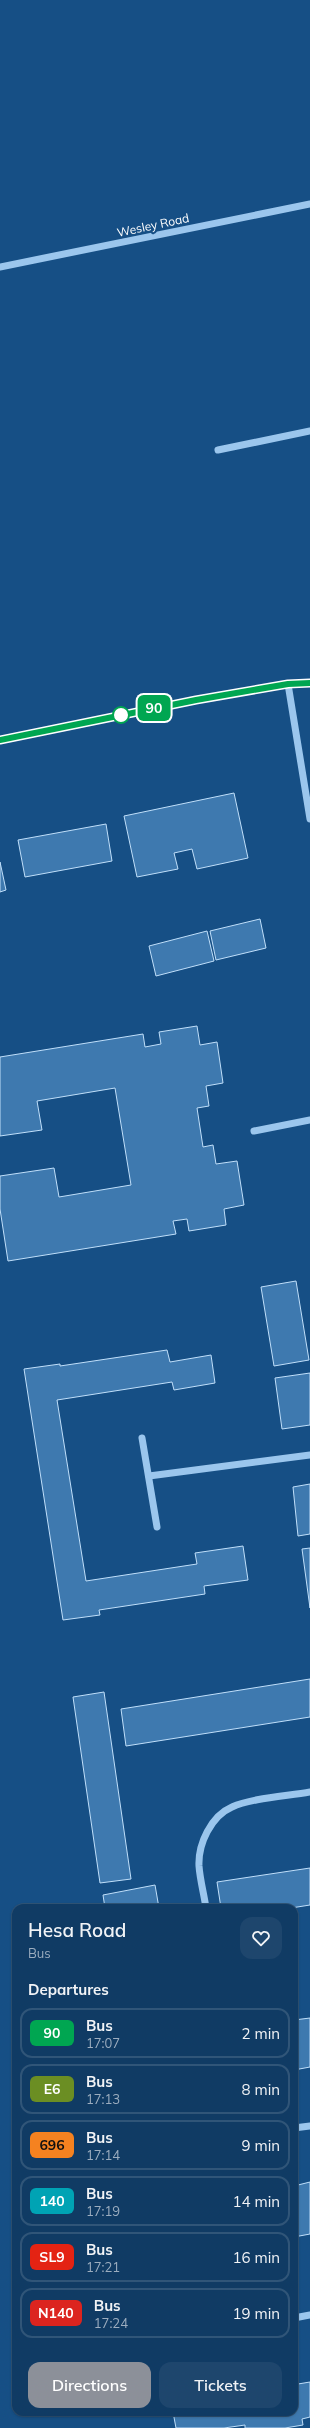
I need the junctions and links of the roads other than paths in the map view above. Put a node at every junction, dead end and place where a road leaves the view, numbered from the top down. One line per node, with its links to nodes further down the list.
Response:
1 (310, 204): 2 (street, Wesley Road)
2 (0, 267)
3 (310, 431): 4 (street)
4 (218, 450)
5 (310, 683): 6 (street)
6 (288, 684): 7 (street); 8 (street)
7 (0, 740)
8 (310, 819)
9 (310, 1120): 10 (street)
10 (254, 1131)
11 (142, 1438): 13 (street)
12 (310, 1456): 13 (street)
13 (149, 1476): 14 (street)
14 (157, 1527)
15 (310, 1792): 16 (street)
16 (205, 1904)
17 (310, 2126): 18 (street)
18 (298, 2128)
19 (310, 2315): 20 (street)
20 (298, 2317)

